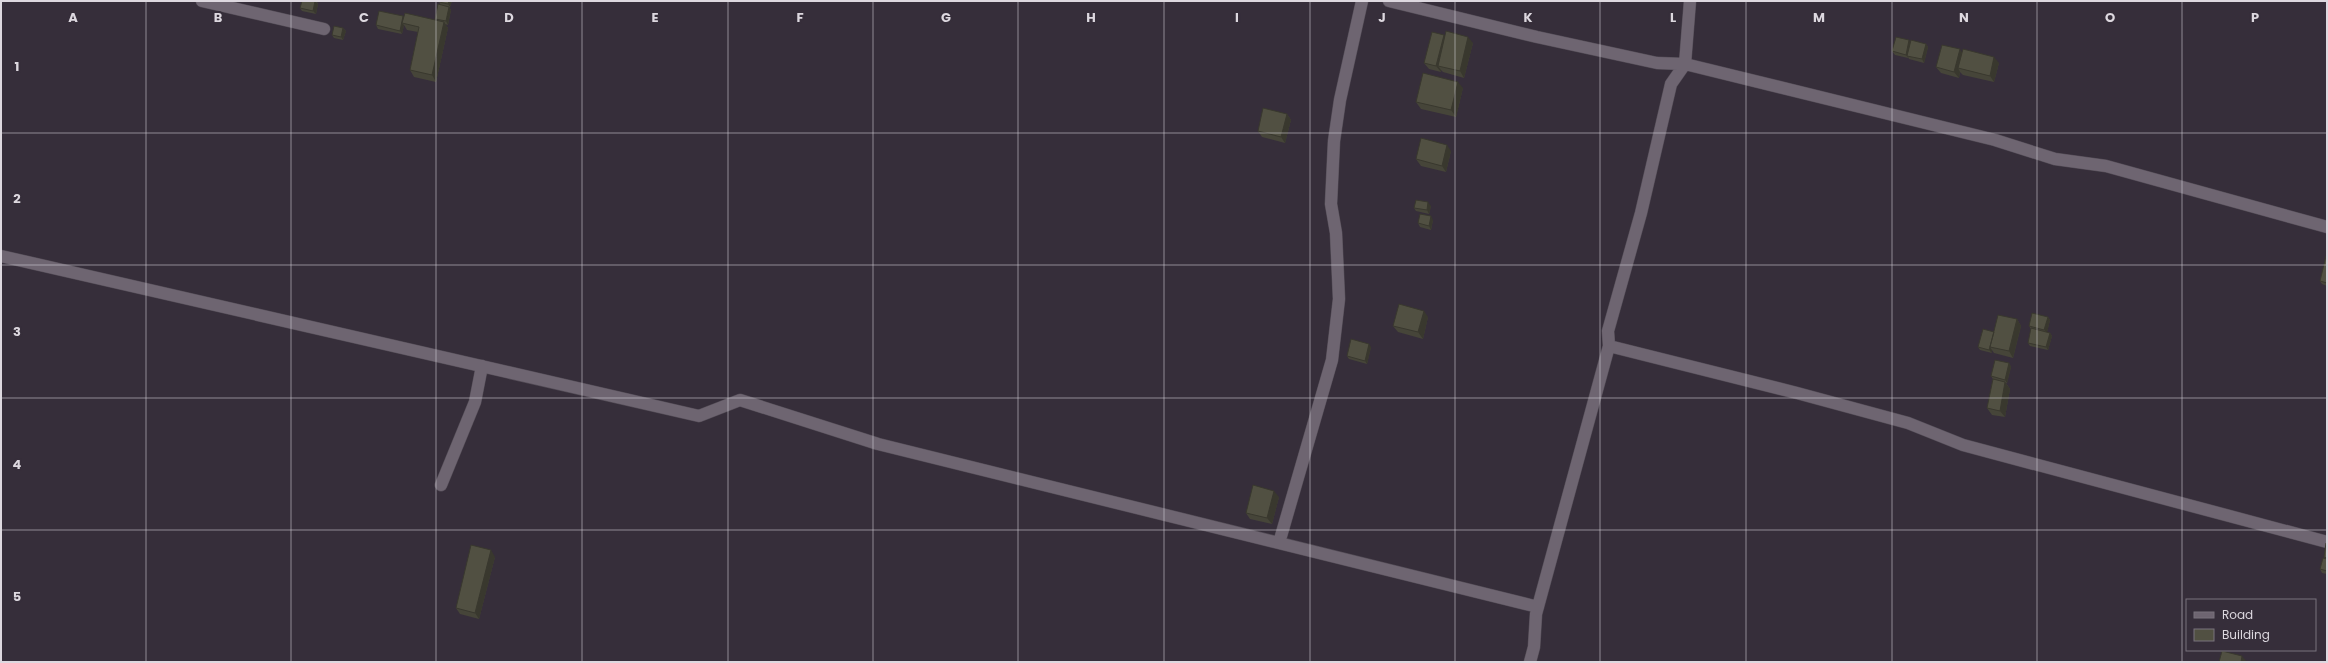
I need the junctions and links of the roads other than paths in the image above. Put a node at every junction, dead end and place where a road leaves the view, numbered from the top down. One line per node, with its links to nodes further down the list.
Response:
1 (202, 1): 5 (street)
2 (1362, 1): 13 (street)
3 (1389, 1): 6 (street)
4 (1690, 1): 6 (street)
5 (324, 29)
6 (1685, 64): 7 (street); 9 (street)
7 (2327, 227)
8 (1, 256): 10 (street)
9 (1610, 346): 12 (street); 14 (street)
10 (482, 366): 11 (street); 13 (street)
11 (441, 485)
12 (2327, 542)
13 (1280, 543): 14 (street)
14 (1538, 607): 15 (street)
15 (1530, 662)

